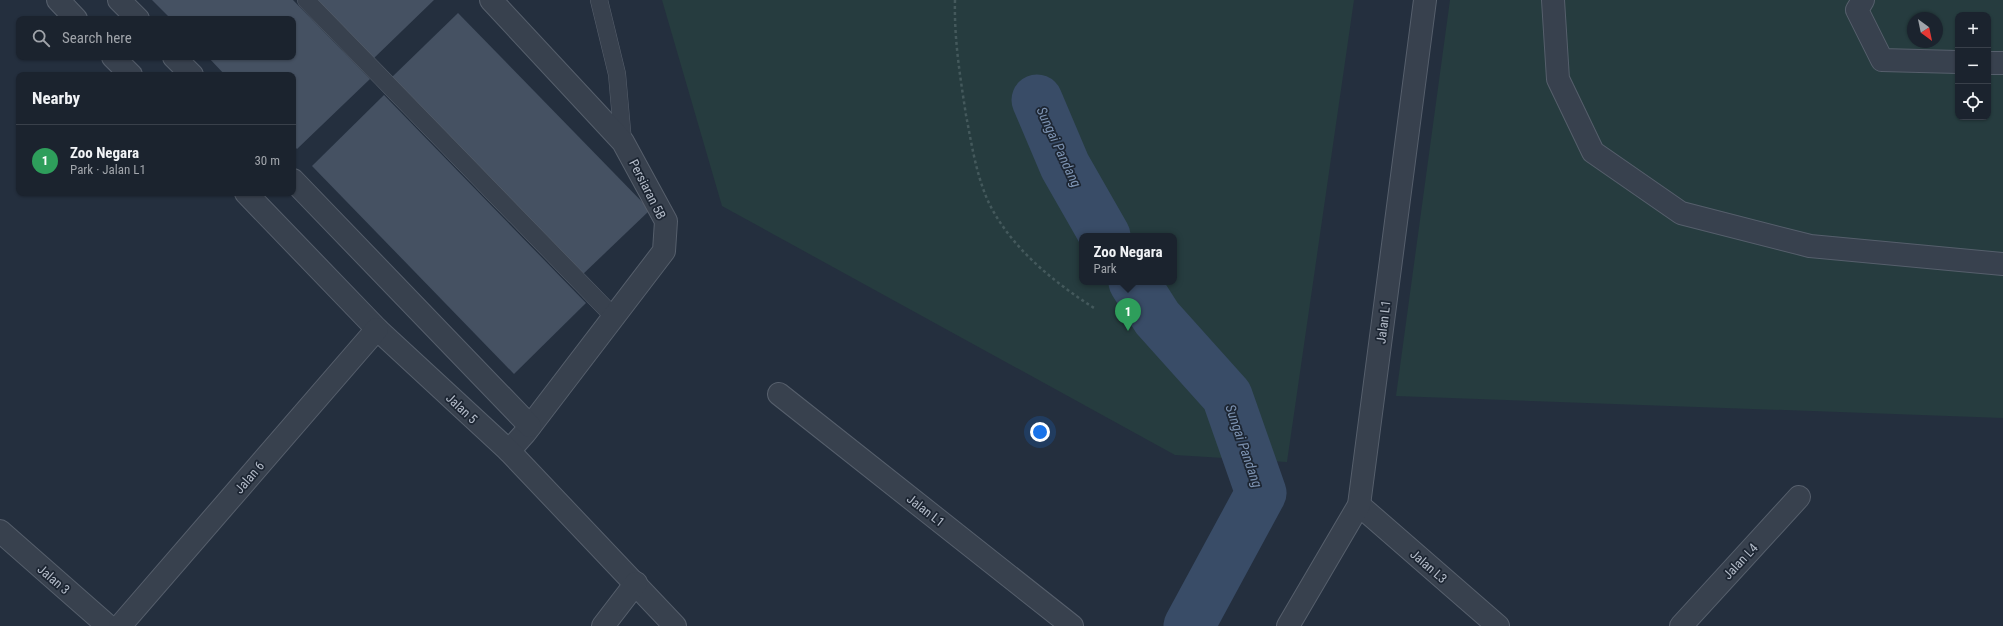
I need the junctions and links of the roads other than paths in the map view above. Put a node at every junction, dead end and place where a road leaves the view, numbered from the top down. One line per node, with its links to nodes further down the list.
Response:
1 (58, 0): 9 (street)
2 (119, 0): 10 (street)
3 (306, 0): 22 (lane)
4 (491, 0): 18 (street, Persiaran 5B)
5 (598, 0): 18 (lane)
6 (1425, 0): 28 (street, Jalan L1)
7 (1553, 0): 21 (street)
8 (1863, 0): 13 (street)
9 (73, 16)
10 (135, 16)
11 (116, 60): 16 (street)
12 (177, 60): 17 (street)
13 (1955, 62)
14 (1991, 62): 15 (street)
15 (2003, 63)
16 (128, 72)
17 (189, 72)
18 (623, 142): 22 (street, Persiaran 5B)
19 (296, 183): 25 (street)
20 (249, 196): 23 (street, Jalan 5)
21 (2003, 264)
22 (614, 317): 25 (street, Persiaran 5B)
23 (377, 328): 26 (street, Jalan 5); 32 (street, Jalan 6)
24 (779, 394): 35 (street, Jalan L1)
25 (530, 426): 26 (street, Persiaran 5B)
26 (509, 451): 30 (street, Jalan 5)
27 (1799, 497): 38 (street, Jalan L4)
28 (1359, 505): 36 (street, Jalan L1); 37 (street, Jalan L3)
29 (0, 531): 31 (street, Jalan 3)
30 (636, 583): 33 (street); 34 (street, Jalan 5)
31 (108, 626)
32 (120, 626)
33 (603, 626)
34 (675, 626)
35 (1072, 626)
36 (1288, 626)
37 (1498, 626)
38 (1681, 626)

